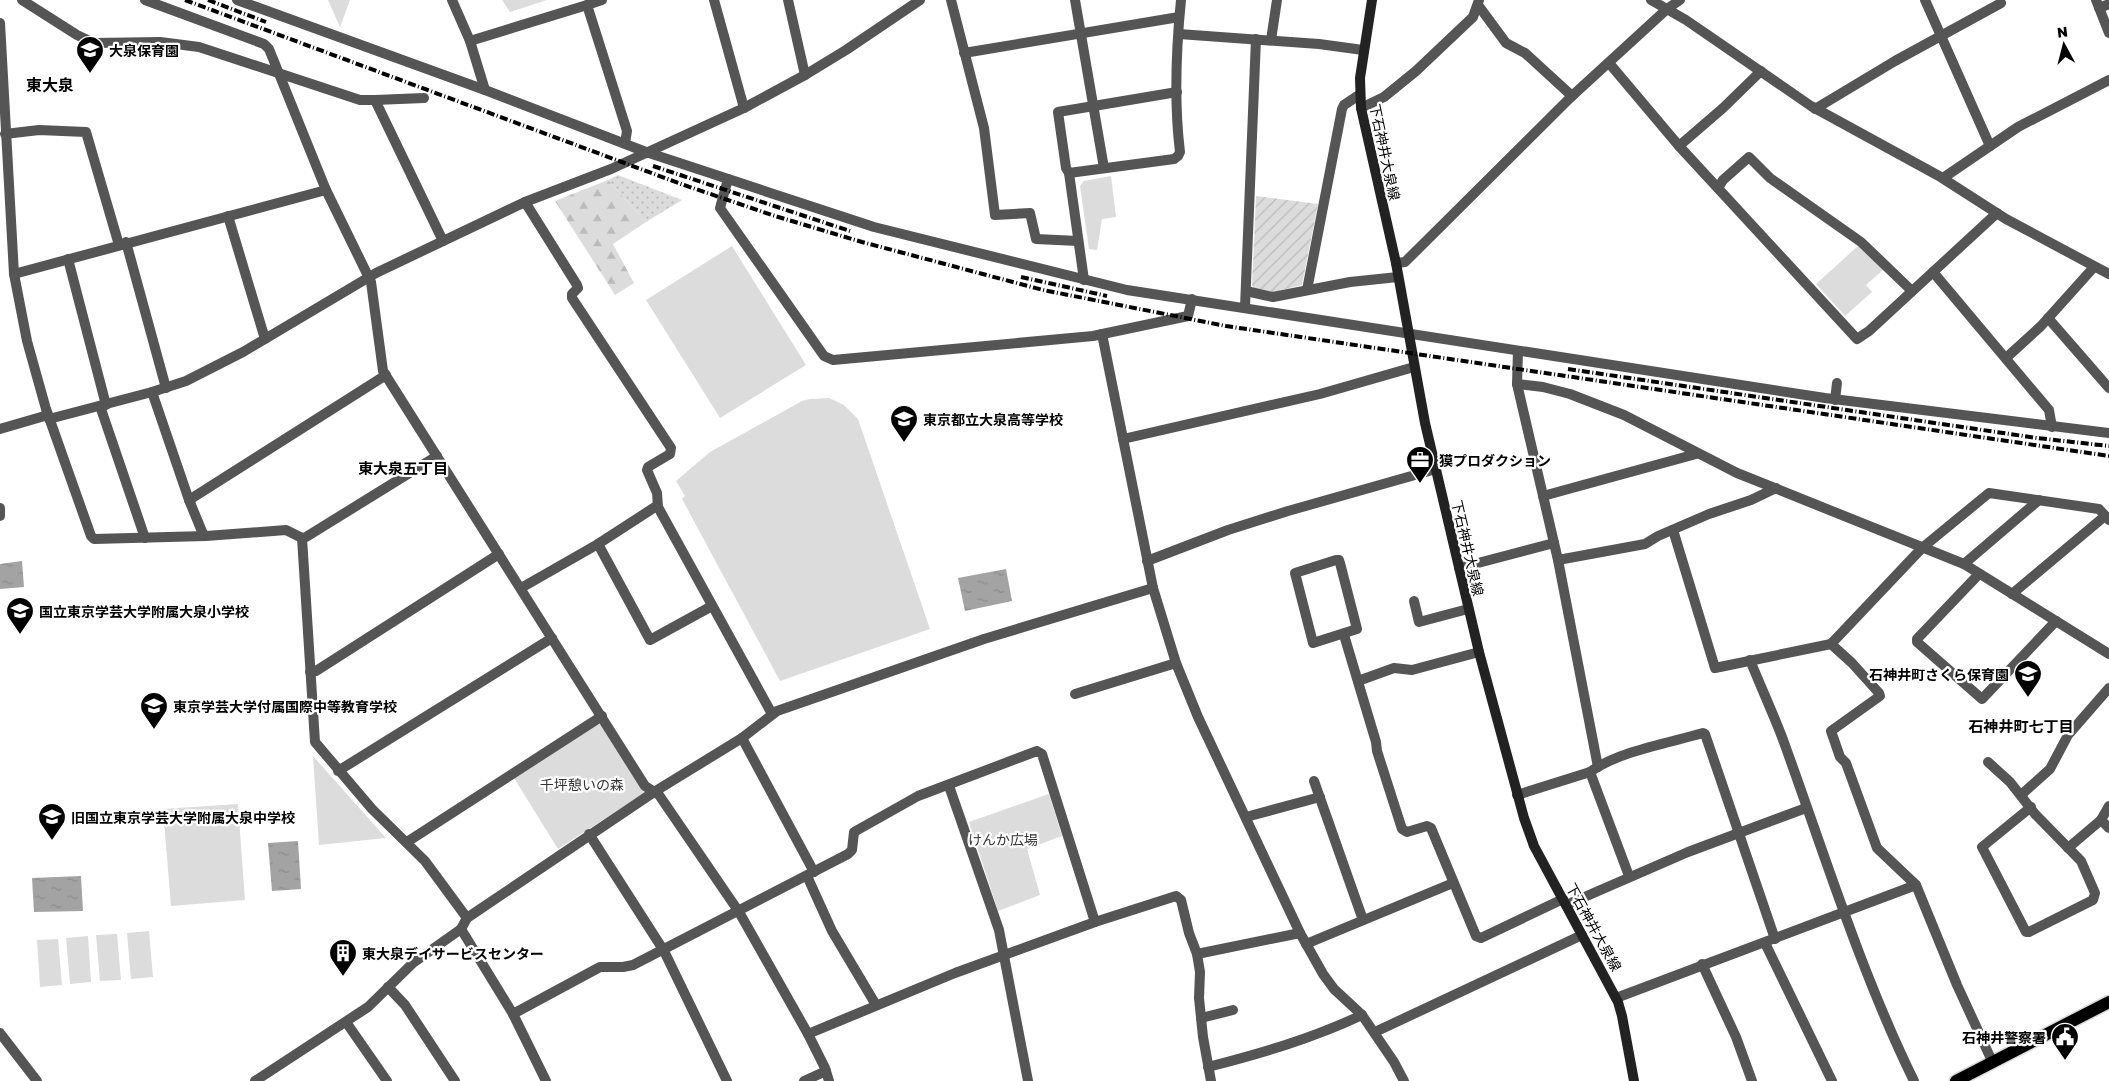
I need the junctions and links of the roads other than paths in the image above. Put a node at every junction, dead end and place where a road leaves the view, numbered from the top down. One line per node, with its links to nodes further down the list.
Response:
1 (22, 0): 36 (street)
2 (145, 0): 36 (street)
3 (237, 0): 39 (street)
4 (452, 0): 31 (street)
5 (602, 0): 21 (street)
6 (714, 0): 46 (street)
7 (788, 0): 37 (street)
8 (920, 0): 17 (street)
9 (951, 0): 33 (street)
10 (1076, 0): 25 (street)
11 (1181, 0): 23 (street)
12 (1276, 0): 30 (street)
13 (1372, 0): 32 (main road, 下石神井大泉線)
14 (1651, 0): 22 (street)
15 (1680, 0): 22 (street)
16 (1925, 0): 28 (street)
17 (909, 3): 37 (street)
18 (1478, 3): 42 (street); 47 (street)
19 (2001, 3): 28 (street)
20 (2102, 4): 26 (street)
21 (587, 5): 31 (street); 50 (street)
22 (1667, 9): 34 (street); 35 (street)
23 (1179, 17): 25 (street); 27 (street)
24 (0, 23): 49 (street)
25 (1081, 33): 33 (street); 45 (street)
26 (2109, 33)
27 (1179, 34): 29 (street); 40 (street)
28 (1941, 36): 48 (street); 52 (street)
29 (1256, 39): 30 (street); 76 (street)
30 (1271, 40): 32 (street)
31 (470, 41): 39 (street)
32 (1363, 50): 41 (main road, 下石神井大泉線)
33 (964, 53): 64 (street)
34 (1609, 63): 42 (street); 51 (street)
35 (1760, 71): 48 (street); 51 (street)
36 (278, 74): 44 (street); 59 (street)
37 (804, 75): 46 (street)
38 (2109, 80): 52 (street)
39 (485, 90): 50 (street)
40 (1177, 92): 45 (street); 54 (street)
41 (1359, 95): 47 (main road, 下石神井大泉線); 75 (street)
42 (1572, 96): 67 (street)
43 (424, 98): 44 (street)
44 (374, 100): 63 (street)
45 (1093, 105): 54 (street); 55 (street)
46 (744, 108): 53 (street)
47 (1361, 108): 67 (main road, 下石神井大泉線)
48 (1815, 109): 56 (street)
49 (5, 134): 65 (street); 70 (street)
50 (625, 143): 53 (street)
51 (1678, 146): 58 (street)
52 (1990, 146): 56 (street)
53 (646, 152): 57 (street); 60 (street)
54 (1104, 168): 55 (street)
55 (1069, 173): 64 (street)
56 (1943, 178): 61 (street)
57 (728, 179): 74 (street); 81 (street)
58 (1718, 188): 77 (street); 77 (street)
59 (326, 190): 62 (street); 72 (street)
60 (525, 202): 63 (street); 107 (street)
61 (1997, 213): 68 (street); 69 (street)
62 (228, 216): 65 (street); 83 (street)
63 (443, 241): 72 (street)
64 (1078, 241): 74 (street)
65 (123, 244): 66 (street); 90 (street)
66 (68, 258): 70 (street); 94 (street)
67 (1396, 263): 73 (main road, 下石神井大泉線)
68 (2094, 267): 71 (street); 80 (street)
69 (1933, 272): 77 (street); 85 (street)
70 (14, 274): 95 (street)
71 (2109, 274)
72 (368, 276): 83 (street); 87 (street)
73 (1398, 277): 75 (street); 82 (main road, 下石神井大泉線)
74 (1084, 280): 78 (street)
75 (1307, 290): 76 (street)
76 (1246, 291): 79 (street)
77 (1912, 291)
78 (1192, 299): 79 (street); 81 (street)
79 (1245, 307): 82 (street)
80 (2048, 318): 85 (street); 91 (street)
81 (1102, 334): 99 (street)
82 (1408, 334): 84 (street); 86 (main road, 下石神井大泉線)
83 (265, 339): 90 (street)
84 (1518, 351): 89 (street); 93 (street)
85 (2006, 358): 96 (street)
86 (1414, 367): 99 (street); 102 (main road, 下石神井大泉線)
87 (386, 375): 101 (street); 105 (street)
88 (1837, 383): 93 (street)
89 (1517, 384): 100 (street); 104 (street)
90 (166, 388): 92 (street)
91 (2109, 388)
92 (152, 392): 94 (street); 105 (street)
93 (1835, 400): 96 (street)
94 (103, 405): 95 (street); 113 (street)
95 (49, 417): 97 (street); 113 (street)
96 (2052, 427): 98 (street)
97 (0, 429)
98 (2109, 433)
99 (1123, 439): 120 (street)
100 (1696, 454): 103 (street); 104 (street)
101 (437, 456): 114 (street); 118 (street)
102 (1436, 469): 120 (street); 122 (main road, 下石神井大泉線)
103 (1776, 488): 111 (street); 117 (street)
104 (1543, 496): 115 (street)
105 (189, 500): 112 (street)
106 (2039, 500): 110 (street); 117 (street); 121 (street)
107 (658, 507): 116 (street); 128 (street)
108 (0, 508): 109 (street)
109 (0, 516)
110 (2107, 518): 126 (street)
111 (1673, 530): 119 (street); 136 (street)
112 (203, 534): 113 (street); 114 (street)
113 (145, 538)
114 (302, 538): 138 (street)
115 (1554, 543): 119 (street); 122 (street)
116 (598, 544): 124 (street); 128 (street)
117 (1922, 548): 121 (street); 133 (street)
118 (499, 554): 124 (street); 138 (street)
119 (1558, 560): 146 (street)
120 (1147, 561): 125 (street)
121 (1964, 564): 123 (street)
122 (1459, 568): 129 (main road, 下石神井大泉線)
123 (1979, 574): 126 (street); 130 (street)
124 (521, 588): 132 (street)
125 (1153, 588): 137 (street); 142 (street)
126 (2012, 594): 130 (street)
127 (1414, 601): 129 (street)
128 (712, 606): 142 (street)
129 (1468, 609): 134 (main road, 下石神井大泉線)
130 (2056, 621): 135 (street)
131 (1344, 635): 131 (street); 139 (street)
132 (552, 638): 143 (street); 147 (street)
133 (1831, 644): 136 (street); 167 (street)
134 (1479, 652): 139 (street); 151 (main road, 下石神井大泉線)
135 (2109, 654)
136 (1750, 660): 156 (street)
137 (1176, 664): 141 (street); 157 (street)
138 (310, 672): 147 (street)
139 (1358, 680): 166 (street)
140 (2109, 688): 152 (street)
141 (1075, 694)
142 (772, 714): 144 (street)
143 (602, 716): 150 (street); 162 (street)
144 (742, 738): 150 (street); 164 (street)
145 (1988, 762): 152 (street)
146 (1594, 770): 151 (street); 161 (street); 165 (street)
147 (338, 771): 162 (street)
148 (1314, 782): 153 (street)
149 (950, 786): 164 (street); 173 (street); 180 (street)
150 (654, 792): 160 (street); 169 (street)
151 (1517, 795): 168 (main road, 下石神井大泉線)
152 (2021, 795): 155 (street)
153 (1320, 797): 157 (street); 172 (street)
154 (2109, 806): 158 (street)
155 (2031, 807): 163 (street); 163 (street)
156 (1806, 808): 161 (street); 170 (street)
157 (1246, 817): 175 (street)
158 (2101, 820): 159 (street); 163 (street)
159 (2109, 828)
160 (589, 834): 171 (street); 179 (street)
161 (1738, 834): 165 (street); 177 (street)
162 (407, 842): 171 (street)
163 (2068, 848)
164 (810, 874): 169 (street); 186 (street)
165 (1629, 876): 168 (street)
166 (1453, 883): 168 (street); 172 (street)
167 (1916, 885): 170 (street); 195 (street)
168 (1564, 902): 176 (main road, 下石神井大泉線)
169 (739, 912): 179 (street); 194 (street)
170 (1844, 912): 177 (street); 212 (street)
171 (467, 918): 174 (street)
172 (1363, 920): 178 (street)
173 (1095, 922): 180 (street); 181 (street)
174 (461, 929): 183 (street); 188 (street)
175 (1300, 933): 178 (street); 181 (street)
176 (1582, 935): 184 (main road, 下石神井大泉線); 192 (street)
177 (1770, 941): 182 (street); 211 (street)
178 (1306, 944): 189 (street)
179 (664, 951): 188 (street); 204 (street)
180 (1005, 954): 186 (street); 206 (street)
181 (1197, 954): 190 (street)
182 (1702, 964): 184 (street); 210 (street)
183 (388, 987): 191 (street); 202 (street)
184 (1616, 998): 209 (main road, 下石神井大泉線)
185 (2109, 1002): 195 (main road)
186 (876, 1005): 194 (street)
187 (1233, 1010): 190 (street)
188 (513, 1014): 203 (street)
189 (1362, 1015): 192 (street); 196 (street)
190 (1201, 1018): 196 (street)
191 (346, 1022): 200 (street); 201 (street)
192 (1375, 1032): 208 (street)
193 (0, 1033): 199 (street)
194 (808, 1034): 197 (street)
195 (1992, 1061): 198 (main road)
196 (1208, 1067): 207 (street)
197 (828, 1076): 205 (street)
198 (1974, 1077): 213 (main road)
199 (37, 1081)
200 (255, 1081)
201 (387, 1081)
202 (456, 1081)
203 (546, 1081)
204 (727, 1081)
205 (804, 1081)
206 (1028, 1081)
207 (1211, 1081)
208 (1404, 1081)
209 (1634, 1081)
210 (1752, 1081)
211 (1832, 1081)
212 (1914, 1081)
213 (1956, 1081)

